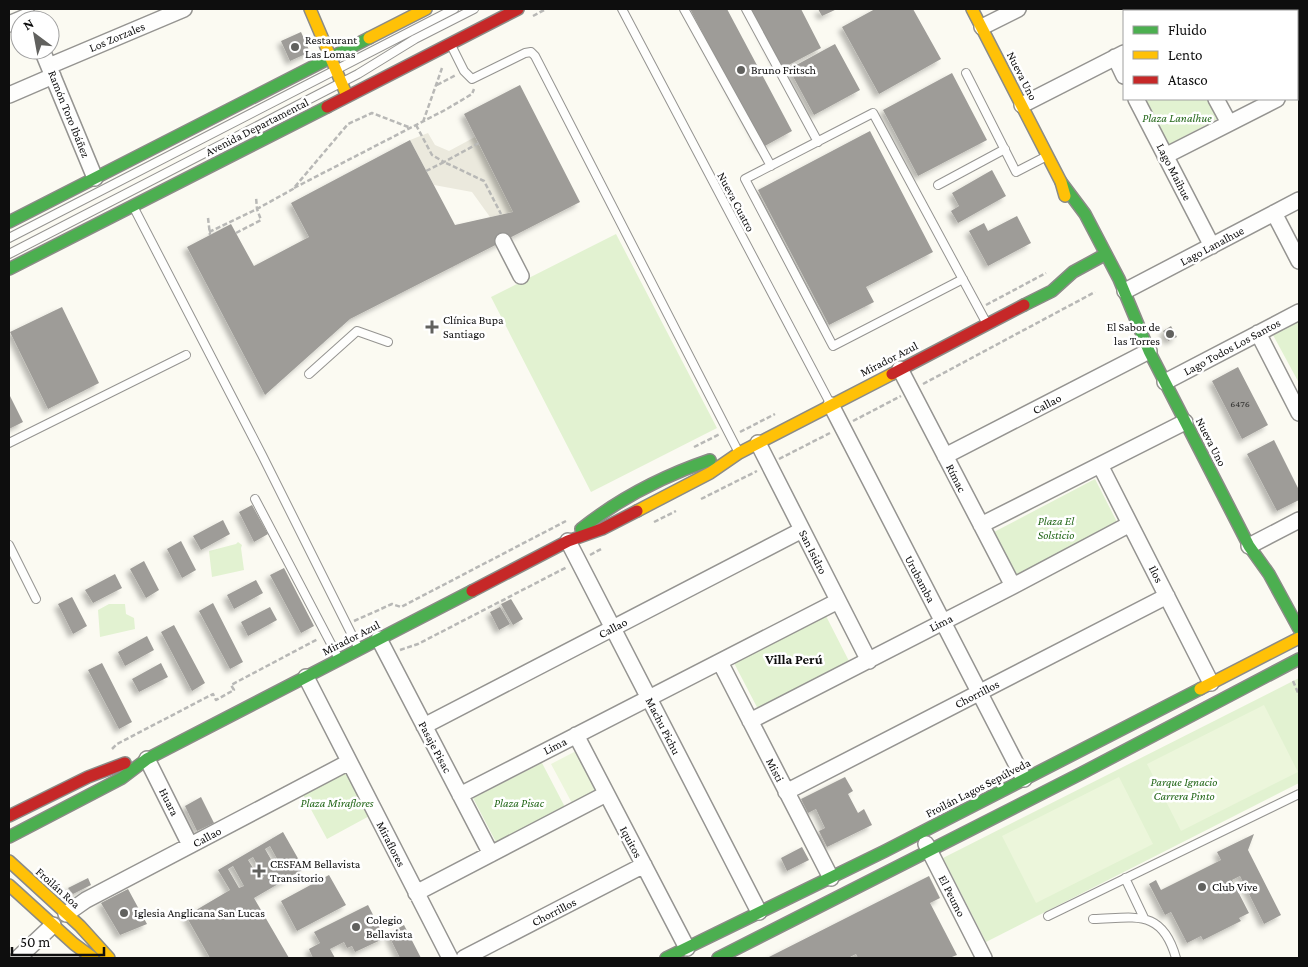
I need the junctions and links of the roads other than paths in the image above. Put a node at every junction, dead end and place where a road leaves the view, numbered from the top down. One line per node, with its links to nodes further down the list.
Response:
1 (184, 9): 18 (street, Los Zorzales)
2 (310, 9): 15 (street)
3 (426, 9): 15 (street)
4 (454, 9): 17 (lane)
5 (474, 9): 21 (lane)
6 (518, 9): 13 (street, Avenida Departamental)
7 (622, 9): 69 (lane, Nueva Cuatro)
8 (684, 9): 34 (lane)
9 (746, 9): 30 (lane)
10 (972, 9): 12 (street, Nueva Uno)
11 (1018, 9): 12 (street)
12 (982, 27): 27 (street, Nueva Uno)
13 (450, 44): 23 (street, Avenida Departamental); 74 (lane)
14 (1120, 55): 19 (street); 27 (street)
15 (330, 58): 17 (street); 35 (street)
16 (46, 60): 18 (street, Ramón Toro Ibáñez)
17 (335, 70): 21 (street); 45 (lane)
18 (51, 71): 22 (street, Los Zorzales); 35 (street, Ramón Toro Ibáñez)
19 (1123, 71)
20 (966, 74): 31 (lane)
21 (341, 82): 23 (street); 29 (lane)
22 (9, 95)
23 (347, 96): 36 (street, Avenida Departamental)
24 (1137, 100): 33 (street, Lago Maihue)
25 (1217, 100): 28 (street)
26 (1275, 100): 28 (street)
27 (1022, 105): 32 (street, Nueva Uno)
28 (1229, 123): 33 (street)
29 (227, 142): 36 (lane); 39 (lane)
30 (818, 142): 34 (lane); 55 (lane)
31 (1004, 150): 32 (lane); 38 (lane)
32 (1048, 156): 37 (street, Nueva Uno)
33 (1165, 156): 47 (street, Lago Maihue)
34 (771, 166): 55 (lane)
35 (95, 178): 44 (street)
36 (188, 178): 39 (lane); 41 (street, Avenida Departamental)
37 (1061, 182): 43 (street, Nueva Uno); 49 (street, Nueva Uno)
38 (938, 185)
39 (140, 187): 48 (lane)
40 (1299, 200): 42 (street, Lago Lanalhue)
41 (132, 206): 53 (street, Avenida Departamental); 95 (lane)
42 (1274, 213): 47 (street, Lago Lanalhue); 51 (street)
43 (1073, 216)
44 (9, 222)
45 (9, 238)
46 (503, 241): 54 (street)
47 (1212, 246): 58 (street, Lago Lanalhue)
48 (9, 254)
49 (1106, 254): 50 (street, Mirador Azul); 52 (street, Nueva Uno)
50 (1092, 255): 52 (street); 57 (street, Mirador Azul)
51 (1299, 261)
52 (1113, 267): 58 (street, Nueva Uno)
53 (9, 269)
54 (521, 276)
55 (963, 279): 61 (lane)
56 (1073, 286): 57 (street, Mirador Azul)
57 (1052, 291): 61 (street, Mirador Azul)
58 (1125, 291): 64 (street, Nueva Uno)
59 (1120, 311): 64 (street, Nueva Uno)
60 (1299, 312): 62 (street, Lago Todos Los Santos)
61 (987, 324): 66 (street, Mirador Azul)
62 (1258, 333): 68 (street, Lago Todos Los Santos); 70 (street)
63 (388, 342): 67 (lane)
64 (1149, 351): 68 (street, Nueva Uno); 75 (street, Callao)
65 (186, 354): 73 (lane)
66 (900, 369): 69 (street, Mirador Azul); 75 (street, Rímac)
67 (309, 374)
68 (1165, 382): 71 (street, Nueva Uno)
69 (830, 405): 72 (street, Mirador Azul); 90 (street, Urubamba)
70 (1299, 413)
71 (1185, 422): 76 (street); 84 (street, Nueva Uno)
72 (758, 443): 74 (street, Mirador Azul); 81 (street, San Isidro)
73 (9, 444)
74 (739, 452): 82 (street, Mirador Azul); 82 (street, Mirador Azul)
75 (945, 456): 80 (street, Rímac)
76 (1100, 465): 79 (street, Ilos); 80 (street)
77 (255, 499): 98 (lane)
78 (1299, 520): 84 (street)
79 (1130, 524): 85 (street, Lima); 87 (street, Ilos)
80 (981, 525): 85 (street, Rímac)
81 (802, 530): 89 (street, San Isidro); 91 (street, Callao)
82 (568, 541): 91 (street, Machu Pichu); 94 (street, Mirador Azul)
83 (9, 546): 88 (lane)
84 (1249, 546): 86 (street, Nueva Uno); 92 (street, Nueva Uno)
85 (1013, 586): 90 (street, Lima)
86 (1263, 587)
87 (1167, 596): 102 (street, Ilos); 103 (street, Chorrillos)
88 (36, 599)
89 (838, 601): 99 (street, San Isidro); 100 (street, Lima)
90 (943, 622): 99 (street, Lima); 103 (street, Urubamba)
91 (613, 628): 104 (street, Machu Pichu); 107 (street, Callao)
92 (1299, 629)
93 (1293, 638): 96 (street); 102 (street, Froilán Lagos Sepúlveda)
94 (379, 639): 95 (street, Mirador Azul); 107 (street, Pasaje Pisac)
95 (359, 649): 98 (street, Mirador Azul)
96 (1299, 654)
97 (1299, 659): 108 (street)
98 (339, 660): 101 (street, Mirador Azul)
99 (868, 660): 106 (street, Lima)
100 (720, 662): 104 (street, Lima); 106 (street, Misti)
101 (306, 677): 110 (street, Mirador Azul); 111 (street, Miraflores)
102 (1211, 683): 105 (street, Froilán Lagos Sepúlveda)
103 (979, 693): 112 (street, Urubamba); 113 (street, Chorrillos)
104 (649, 698): 109 (street, Lima); 130 (street, Machu Pichu)
105 (1149, 715): 108 (street); 112 (street, Froilán Lagos Sepúlveda)
106 (750, 721): 113 (street, Misti)
107 (424, 726): 116 (street, Pasaje Pisac)
108 (1158, 733): 121 (street)
109 (576, 735): 114 (street, Iquitos); 116 (street, Lima)
110 (147, 759): 117 (street, Mirador Azul); 119 (street, Mirador Azul); 120 (street, Huara)
111 (349, 762): 120 (street, Callao); 128 (street, Miraflores)
112 (1024, 779): 118 (street, Froilán Lagos Sepúlveda)
113 (786, 792): 125 (street, Misti)
114 (606, 794): 122 (street); 124 (street, Iquitos)
115 (1299, 794): 126 (lane)
116 (460, 795): 122 (street, Pasaje Pisac)
117 (9, 816)
118 (920, 833): 121 (street, El Peumo); 125 (street, Froilán Lagos Sepúlveda)
119 (9, 837)
120 (190, 846): 129 (street, Callao)
121 (930, 851): 135 (street); 144 (street, El Peumo)
122 (491, 854): 128 (street)
123 (9, 862): 129 (street, Froilán Roa)
124 (644, 866): 136 (street, Iquitos); 141 (street, Chorrillos)
125 (830, 878): 130 (street, Froilán Lagos Sepúlveda)
126 (1125, 878): 131 (lane); 132 (lane)
127 (9, 885): 134 (street)
128 (416, 893): 140 (street, Miraflores)
129 (66, 914): 139 (street, Froilán Roa)
130 (755, 914): 135 (street); 136 (street, Froilán Lagos Sepúlveda)
131 (1048, 916)
132 (1144, 918): 133 (lane); 145 (lane)
133 (1094, 919)
134 (53, 925): 137 (street); 138 (street)
135 (756, 938): 143 (street)
136 (687, 948): 142 (street, Froilán Lagos Sepúlveda)
137 (18, 958)
138 (93, 958)
139 (109, 958)
140 (450, 958)
141 (464, 958)
142 (666, 958)
143 (718, 958)
144 (984, 958)
145 (1176, 958)

